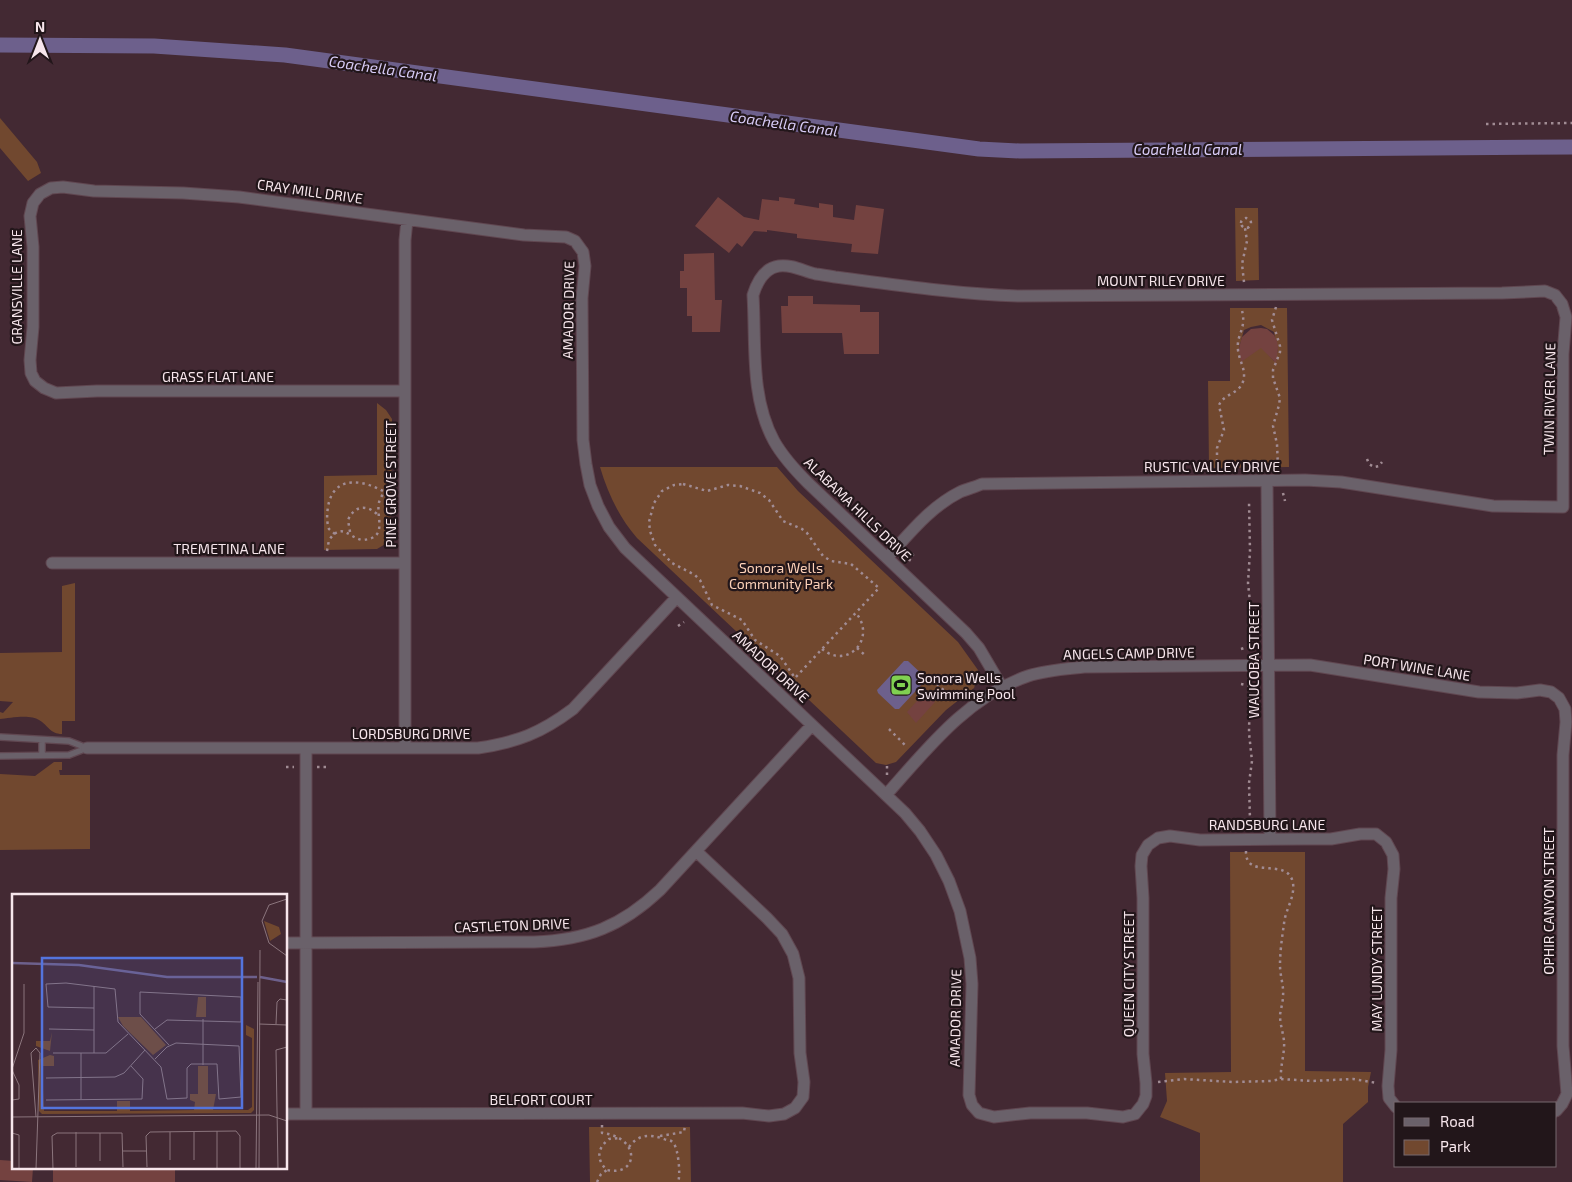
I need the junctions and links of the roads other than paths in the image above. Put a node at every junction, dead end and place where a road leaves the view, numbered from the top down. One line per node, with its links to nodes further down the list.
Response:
1 (40, 194): 2 (street, CRAY MILL DRIVE); 6 (street, GRANSVILLE LANE)
2 (407, 220): 3 (street, CRAY MILL DRIVE); 7 (street, PINE GROVE STREET)
3 (575, 241): 13 (street, AMADOR DRIVE)
4 (769, 269): 5 (street, MOUNT RILEY DRIVE); 10 (street, ALABAMA HILLS DRIVE)
5 (1555, 295): 9 (street, TWIN RIVER LANE)
6 (35, 381): 7 (street, GRASS FLAT LANE)
7 (405, 390): 12 (street, PINE GROVE STREET)
8 (1267, 481): 9 (street, RUSTIC VALLEY DRIVE); 10 (street, RUSTIC VALLEY DRIVE); 14 (street, WAUCOBA STREET)
9 (1569, 508)
10 (887, 558): 15 (street, ALABAMA HILLS DRIVE)
11 (52, 563): 12 (street, TREMETINA LANE)
12 (405, 563): 22 (street, PINE GROVE STREET)
13 (677, 598): 17 (street, AMADOR DRIVE); 22 (street, LORDSBURG DRIVE)
14 (1268, 665): 15 (street, ANGELS CAMP DRIVE); 16 (street, PORT WINE LANE); 26 (street, WAUCOBA STREET)
15 (1002, 687): 25 (street, ANGELS CAMP DRIVE)
16 (1559, 698): 34 (street, OPHIR CANYON STREET)
17 (812, 725): 25 (street, AMADOR DRIVE); 29 (street, CASTLETON DRIVE)
18 (0, 737): 19 (lane, LORDSBURG DRIVE)
19 (42, 740): 20 (lane, LORDSBURG DRIVE); 23 (lane)
20 (87, 748): 21 (street, LORDSBURG DRIVE); 23 (lane, LORDSBURG DRIVE)
21 (306, 748): 22 (street, LORDSBURG DRIVE); 31 (street)
22 (405, 748)
23 (42, 755): 24 (lane, LORDSBURG DRIVE)
24 (0, 756)
25 (886, 794): 33 (street, AMADOR DRIVE)
26 (1270, 839): 27 (street, RANDSBURG LANE); 28 (street, RANDSBURG LANE)
27 (1386, 842): 32 (street, MAY LUNDY STREET)
28 (1148, 845): 33 (street, QUEEN CITY STREET)
29 (696, 850): 31 (street, CASTLETON DRIVE); 36 (street, BELFORT COURT)
30 (288, 943): 31 (street, CASTLETON DRIVE)
31 (306, 943): 36 (street)
32 (1393, 1102)
33 (1143, 1104)
34 (1559, 1108)
35 (288, 1114): 36 (street, BELFORT COURT)
36 (306, 1114)

